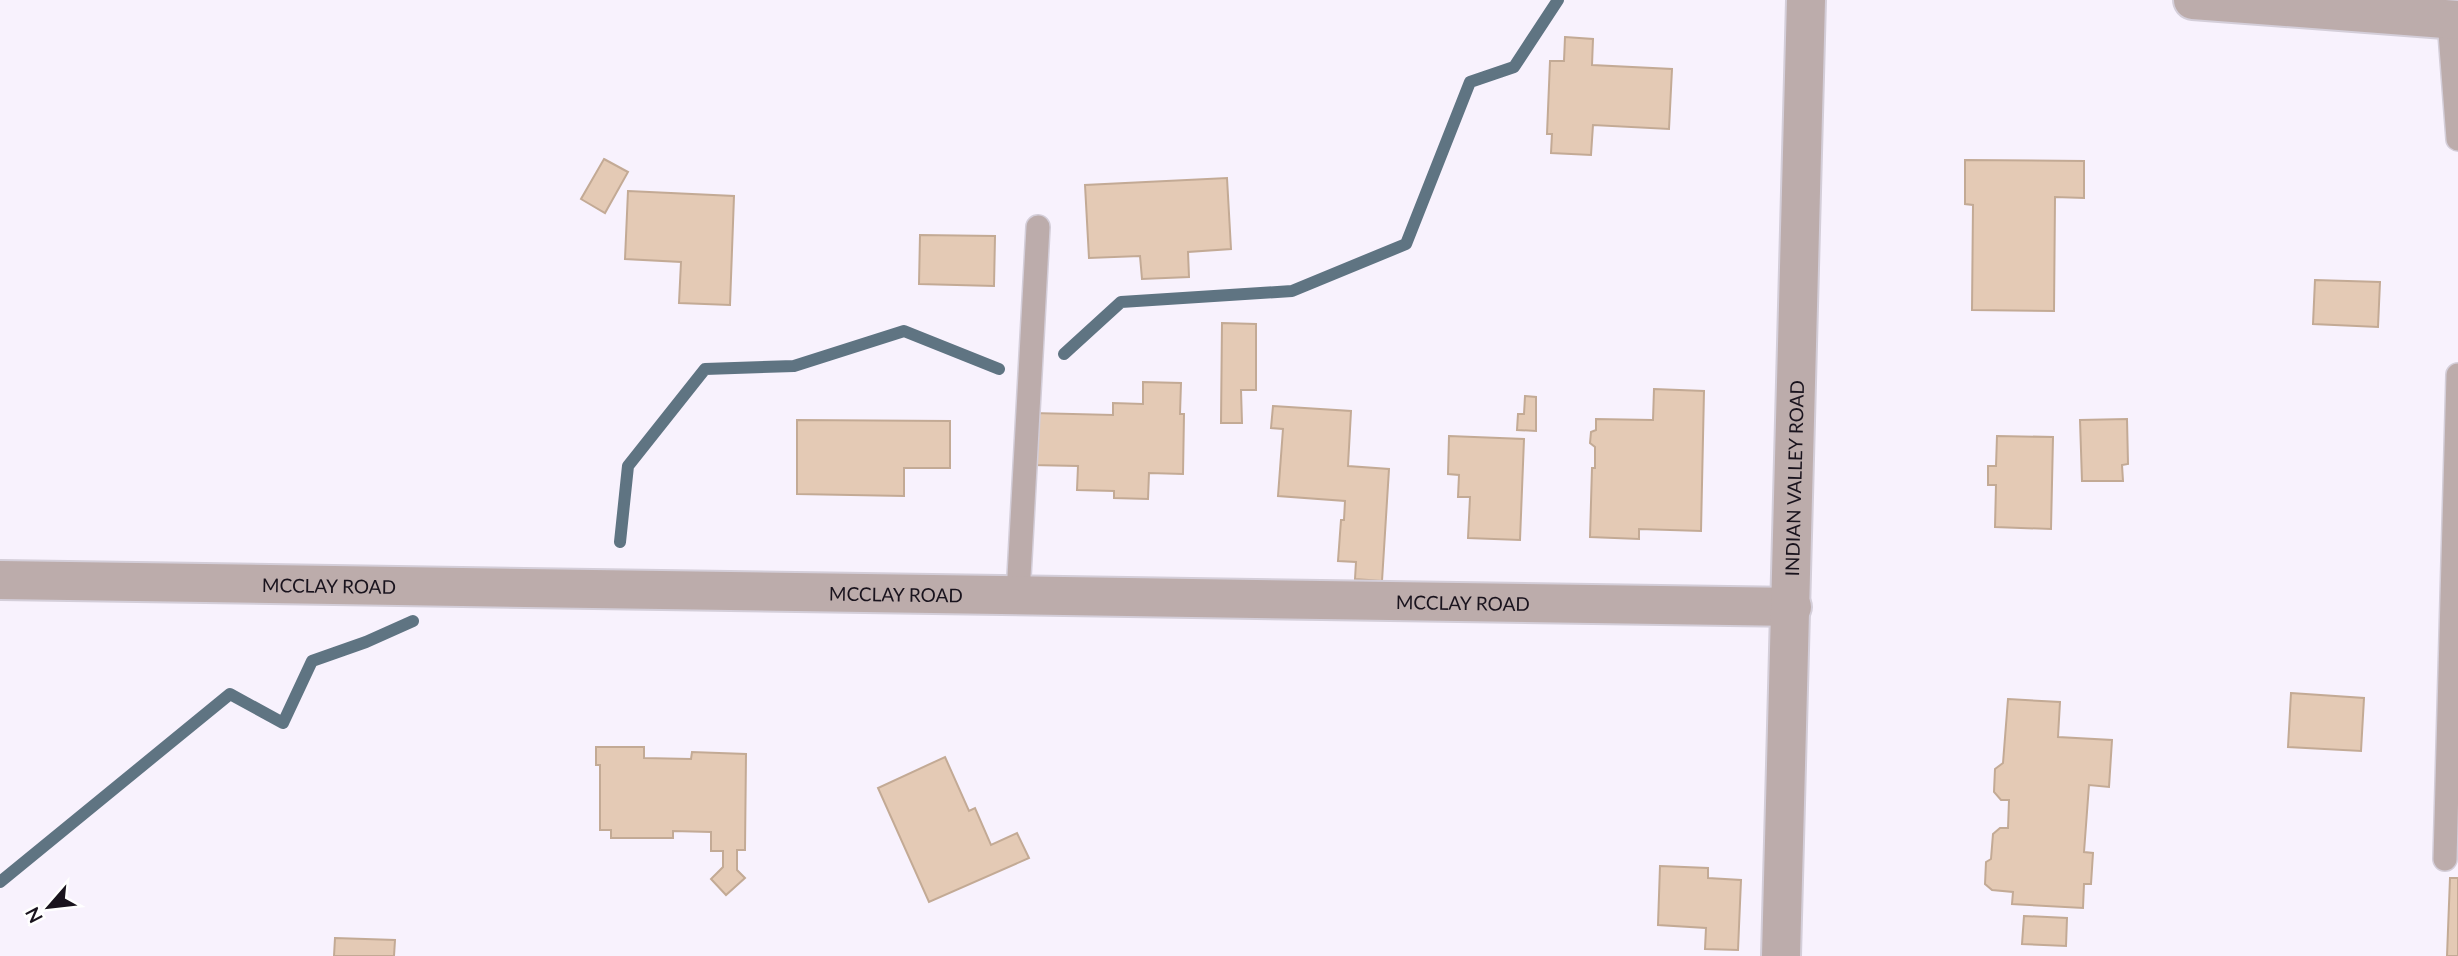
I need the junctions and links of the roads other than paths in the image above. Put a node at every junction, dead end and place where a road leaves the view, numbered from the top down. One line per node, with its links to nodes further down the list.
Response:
1 (1806, 0): 9 (street, INDIAN VALLEY ROAD)
2 (2193, 0): 3 (street)
3 (2452, 14): 4 (lane)
4 (2458, 139)
5 (1038, 227): 8 (lane)
6 (2458, 374): 10 (lane)
7 (0, 580): 8 (street, MCCLAY ROAD)
8 (1018, 595): 9 (street, MCCLAY ROAD)
9 (1791, 607): 11 (street, INDIAN VALLEY ROAD)
10 (2445, 859)
11 (1781, 956)

